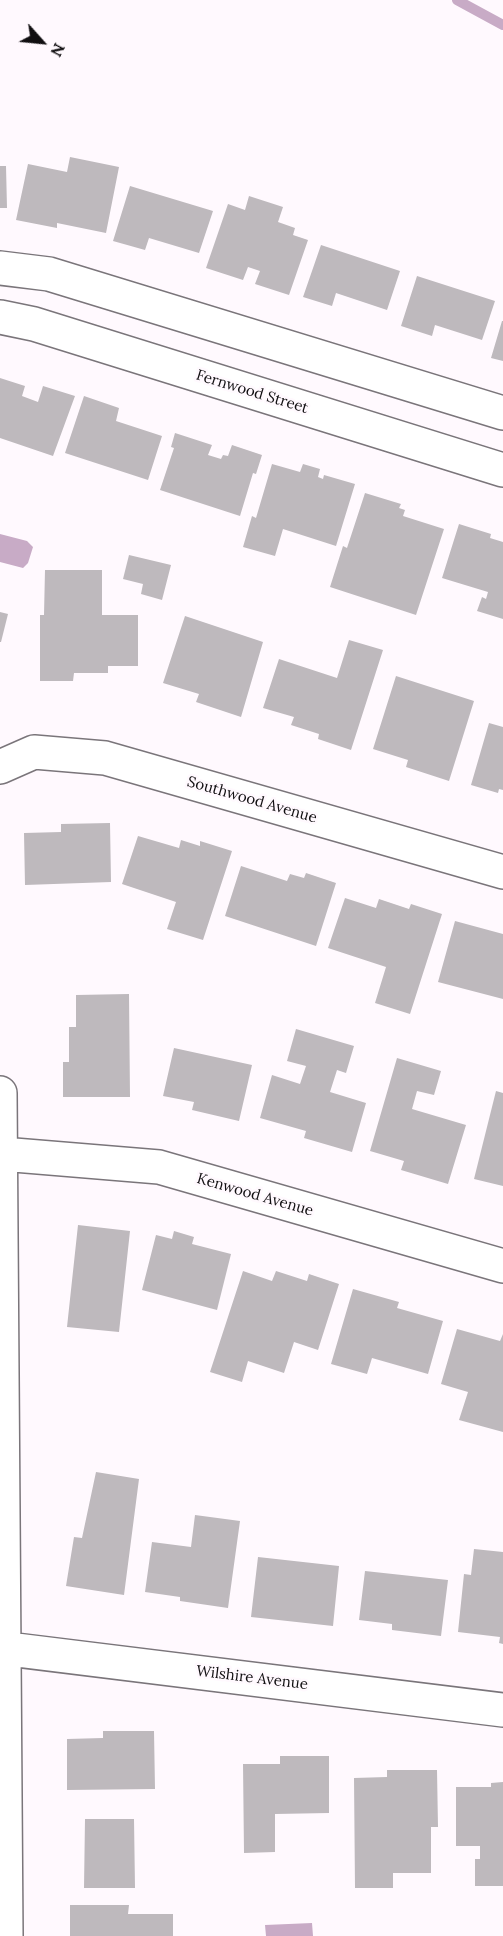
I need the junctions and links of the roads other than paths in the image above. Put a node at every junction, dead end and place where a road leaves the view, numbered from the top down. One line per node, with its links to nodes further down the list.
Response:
1 (0, 268): 3 (street)
2 (0, 317): 4 (street, Fernwood Street)
3 (503, 413)
4 (503, 470)
5 (0, 766): 6 (street, Southwood Avenue)
6 (503, 872)
7 (0, 1093): 8 (street)
8 (2, 1154): 9 (street, Kenwood Avenue); 10 (street)
9 (503, 1266)
10 (2, 1648): 11 (street, Wilshire Avenue); 12 (street)
11 (503, 1710)
12 (6, 1936)

